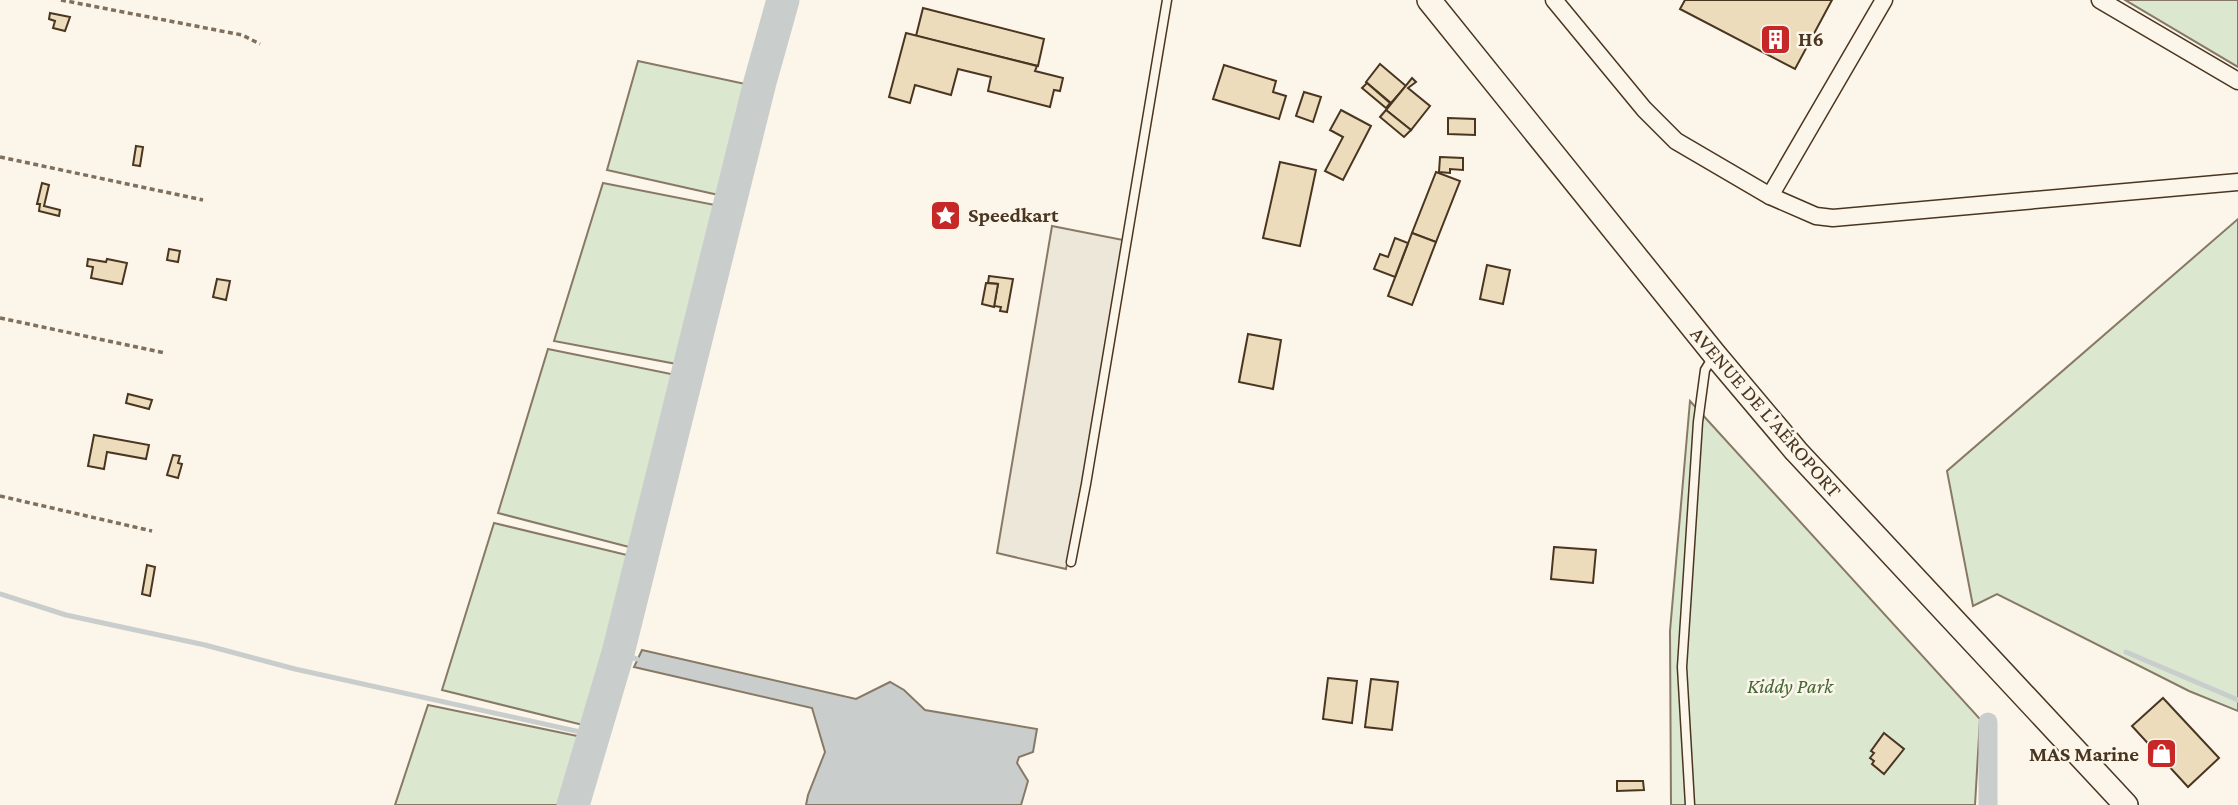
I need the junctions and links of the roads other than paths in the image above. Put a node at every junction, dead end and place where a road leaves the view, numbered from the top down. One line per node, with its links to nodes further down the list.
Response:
1 (1167, 0): 10 (lane)
2 (1429, 0): 9 (main road, AVENUE DE L'AÉROPORT)
3 (1554, 0): 8 (street)
4 (1884, 0): 8 (street)
5 (2101, 0): 6 (street)
6 (2238, 81)
7 (2238, 183): 8 (street)
8 (1770, 196)
9 (1715, 355): 11 (lane); 12 (main road, AVENUE DE L'AÉROPORT)
10 (1071, 562)
11 (1690, 805)
12 (2126, 805)

